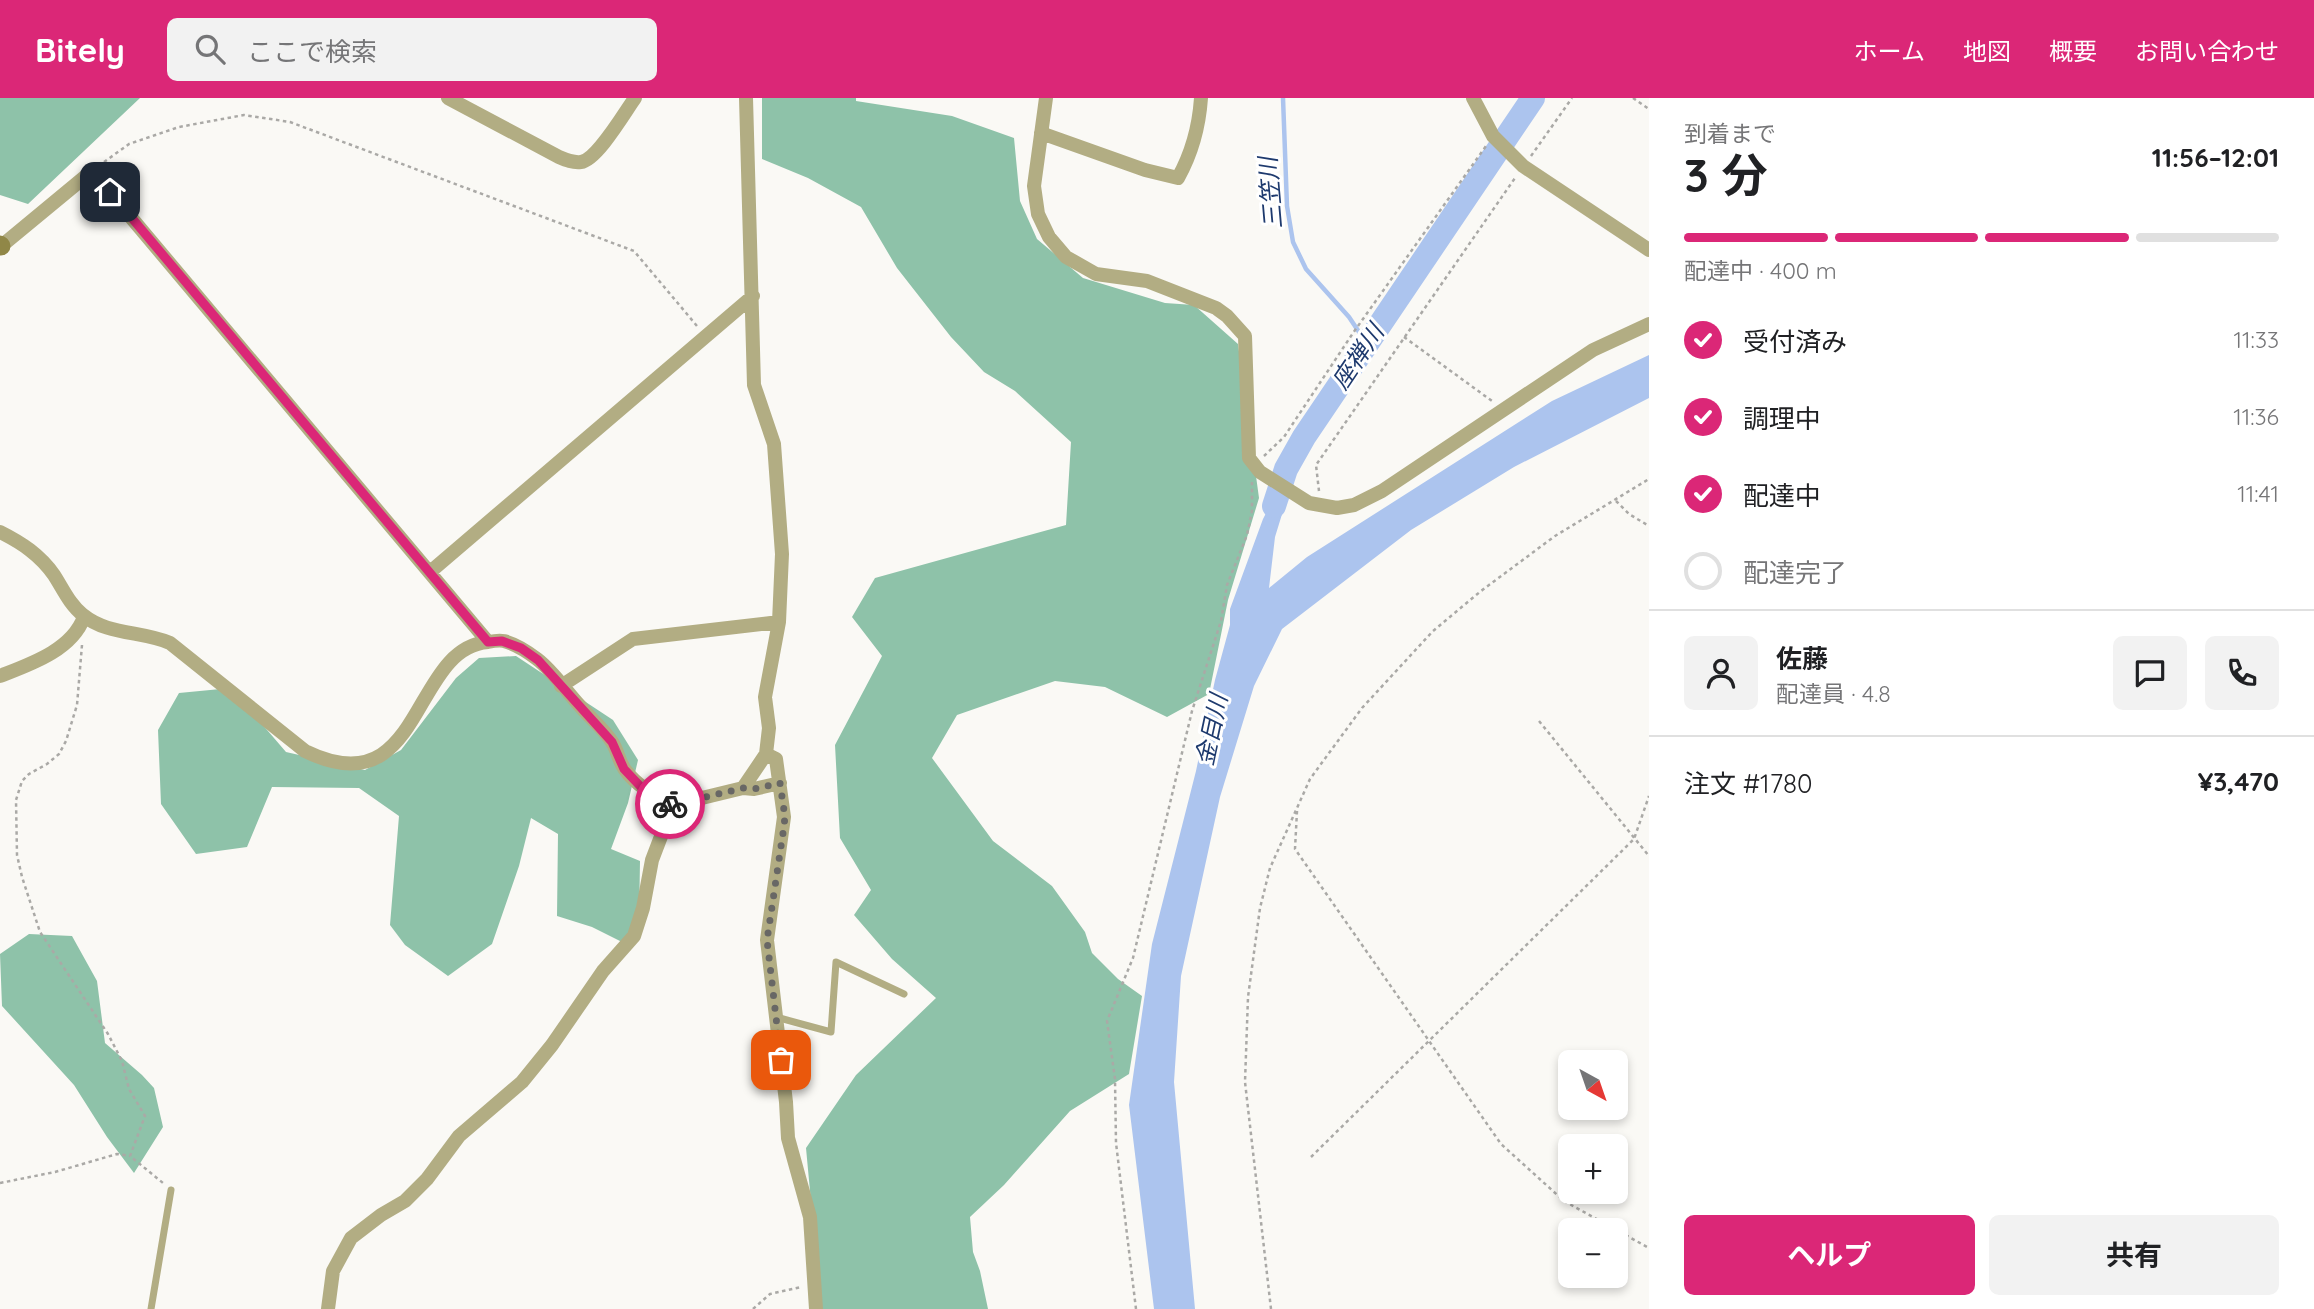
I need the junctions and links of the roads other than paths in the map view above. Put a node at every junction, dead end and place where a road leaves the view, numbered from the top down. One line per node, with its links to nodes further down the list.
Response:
1 (448, 98): 2 (street)
2 (635, 98)
3 (746, 98): 10 (street)
4 (1046, 98): 7 (street)
5 (1201, 98): 7 (street)
6 (1473, 98): 9 (street)
7 (1041, 133): 11 (street)
8 (0, 246): 13 (street)
9 (1649, 250)
10 (753, 296): 13 (street); 15 (street)
11 (1649, 324)
12 (0, 532): 14 (street)
13 (430, 572): 16 (street)
14 (84, 617): 16 (street); 17 (street)
15 (779, 622): 18 (street); 19 (street)
16 (488, 642): 18 (street)
17 (0, 676)
18 (561, 686): 22 (street)
19 (766, 754): 20 (street); 21 (street)
20 (780, 783): 21 (street); 24 (street)
21 (743, 788): 22 (street)
22 (673, 805): 27 (street)
23 (904, 995): 24 (lane)
24 (776, 1017): 28 (street)
25 (171, 1190): 26 (lane)
26 (151, 1309)
27 (328, 1309)
28 (816, 1309)

